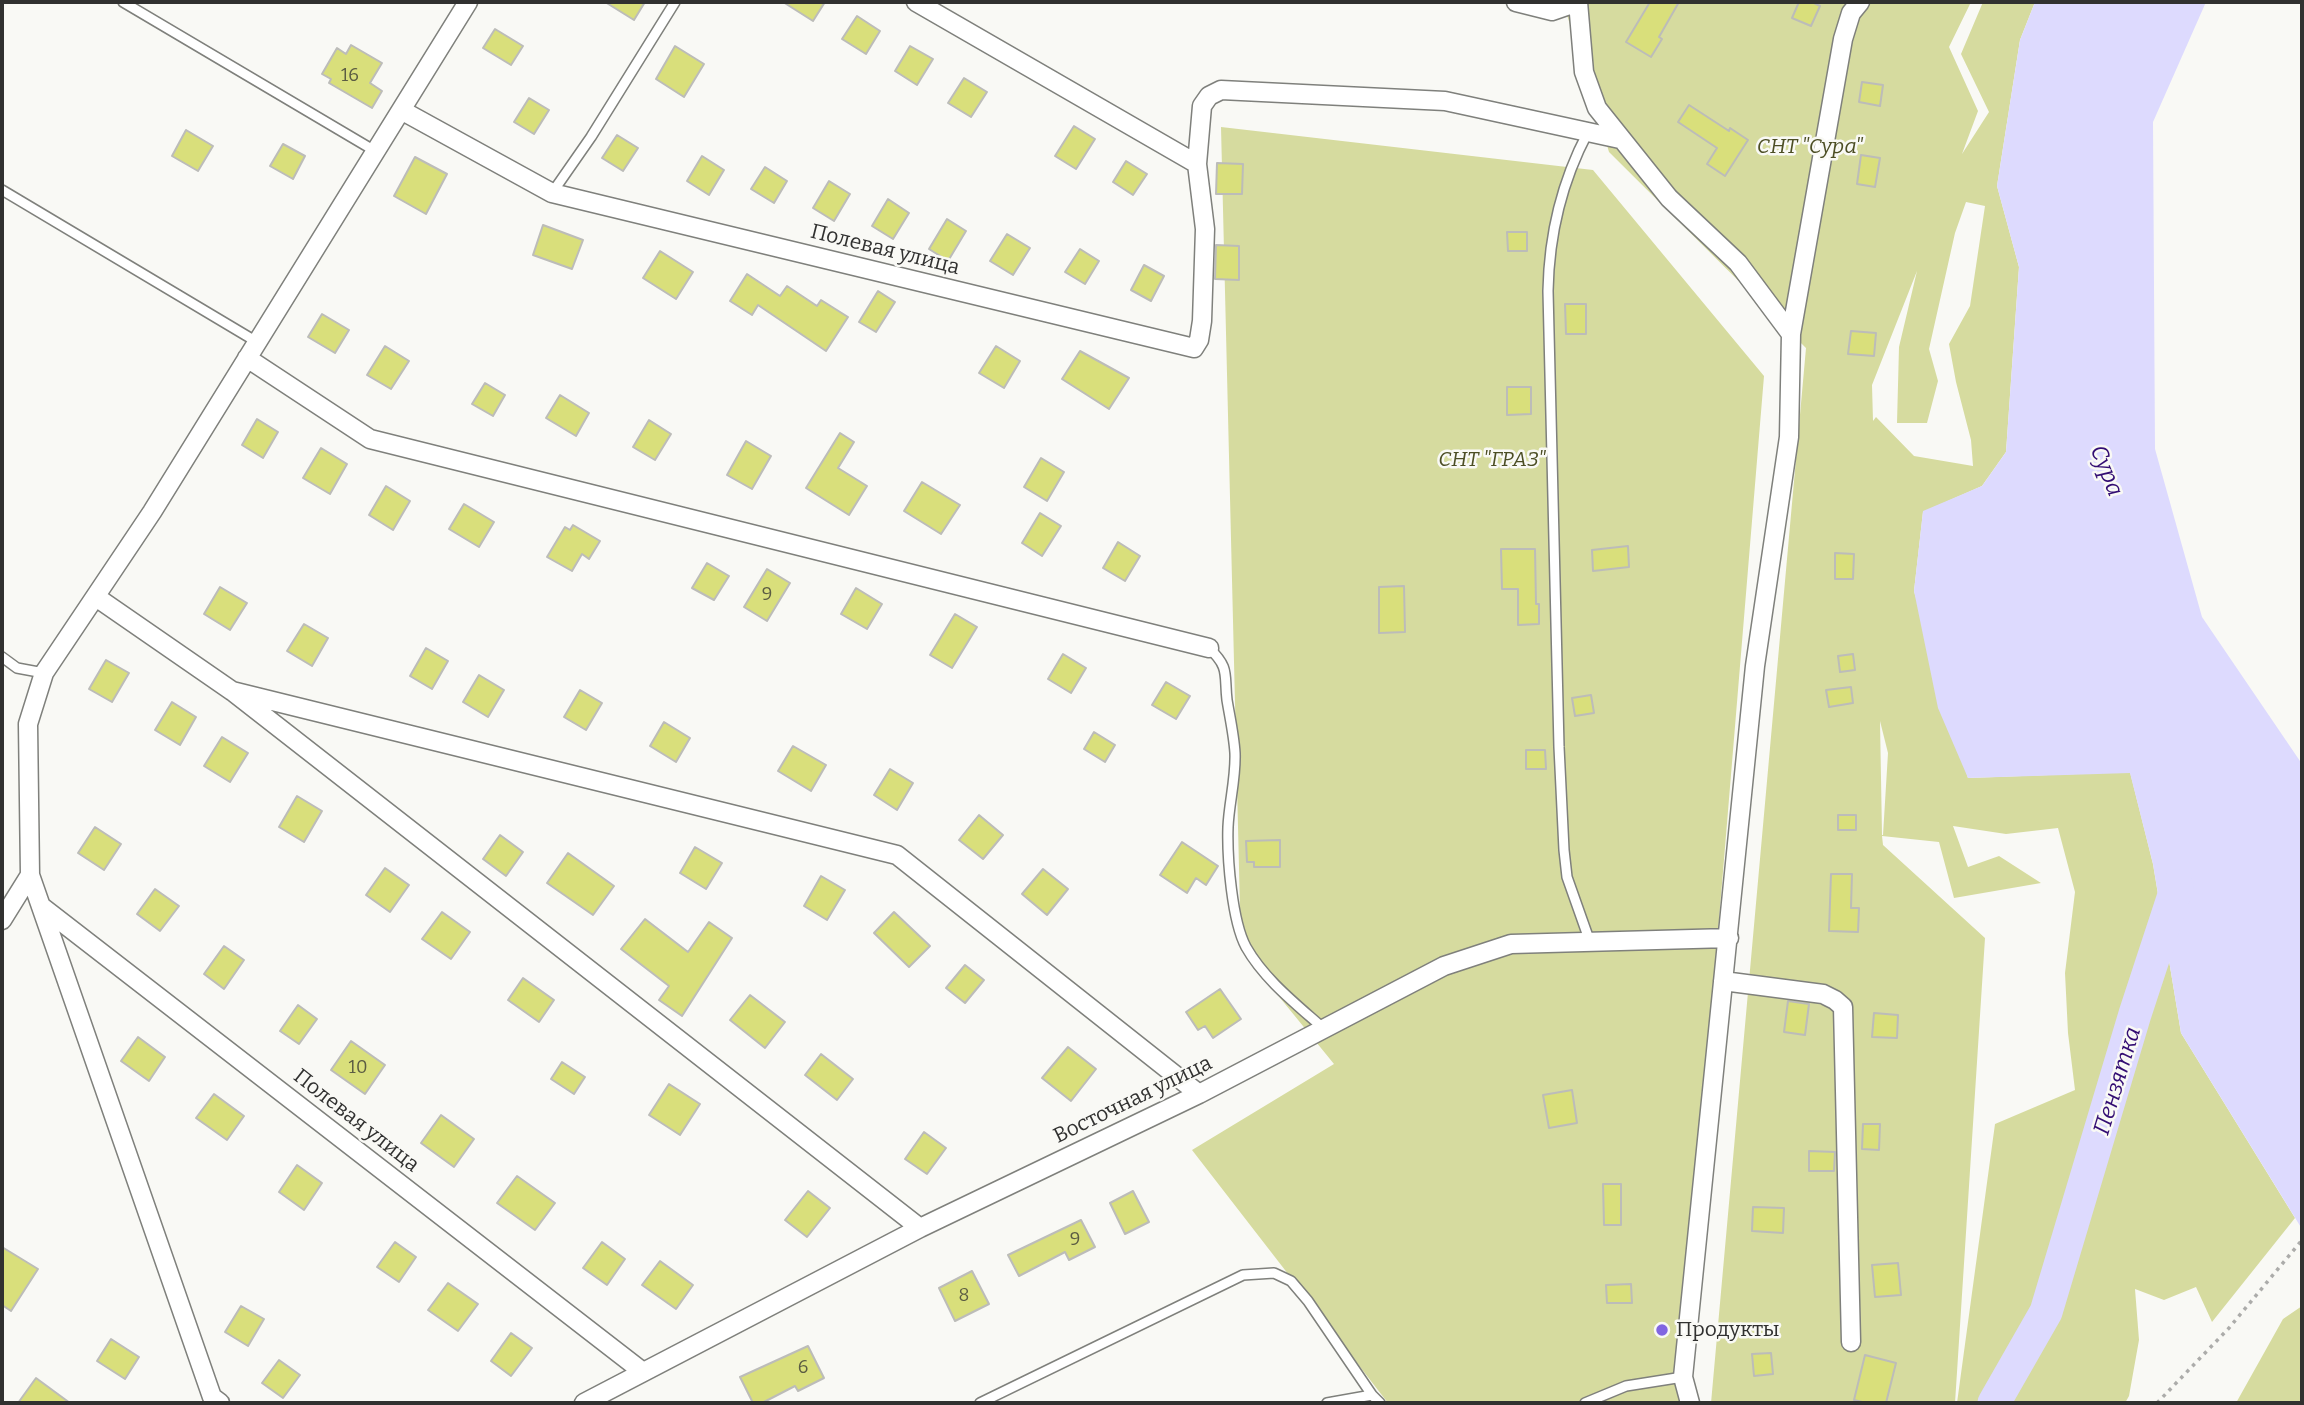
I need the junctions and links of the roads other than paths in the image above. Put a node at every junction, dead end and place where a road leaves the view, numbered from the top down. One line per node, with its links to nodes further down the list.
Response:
1 (123, 2): 11 (lane)
2 (468, 2): 8 (street)
3 (675, 2): 14 (lane)
4 (916, 2): 12 (street)
5 (1516, 2): 6 (street)
6 (1578, 2): 10 (street)
7 (1860, 2): 15 (street)
8 (401, 110): 11 (street); 14 (street, Полевая улица)
9 (1588, 132): 10 (street); 12 (street); 27 (lane)
10 (1620, 139): 15 (street)
11 (375, 151): 16 (street)
12 (1197, 164): 14 (street, Полевая улица)
13 (2, 190): 16 (lane)
14 (552, 193)
15 (1791, 334): 26 (street)
16 (257, 342): 17 (street)
17 (247, 358): 18 (street); 19 (street)
18 (96, 597): 21 (street); 22 (street)
19 (1209, 648): 29 (lane)
20 (2, 657): 21 (lane)
21 (44, 673): 23 (street)
22 (232, 691): 30 (street); 31 (street)
23 (30, 875): 24 (street); 25 (street)
24 (41, 906): 33 (street, Полевая улица); 36 (street)
25 (2, 920)
26 (1728, 938): 27 (street, Восточная улица); 28 (street)
27 (1590, 942): 29 (street, Восточная улица)
28 (1723, 981): 32 (street); 34 (street)
29 (1324, 1028): 30 (street, Восточная улица)
30 (1199, 1094): 31 (street, Восточная улица)
31 (920, 1228): 33 (street, Восточная улица)
32 (1851, 1342)
33 (643, 1372): 37 (street, Восточная улица)
34 (1683, 1377): 41 (lane); 42 (street)
35 (1372, 1395): 38 (lane); 39 (lane); 40 (lane)
36 (220, 1403)
37 (584, 1403)
38 (980, 1403)
39 (1327, 1403)
40 (1380, 1403)
41 (1585, 1403)
42 (1690, 1403)

